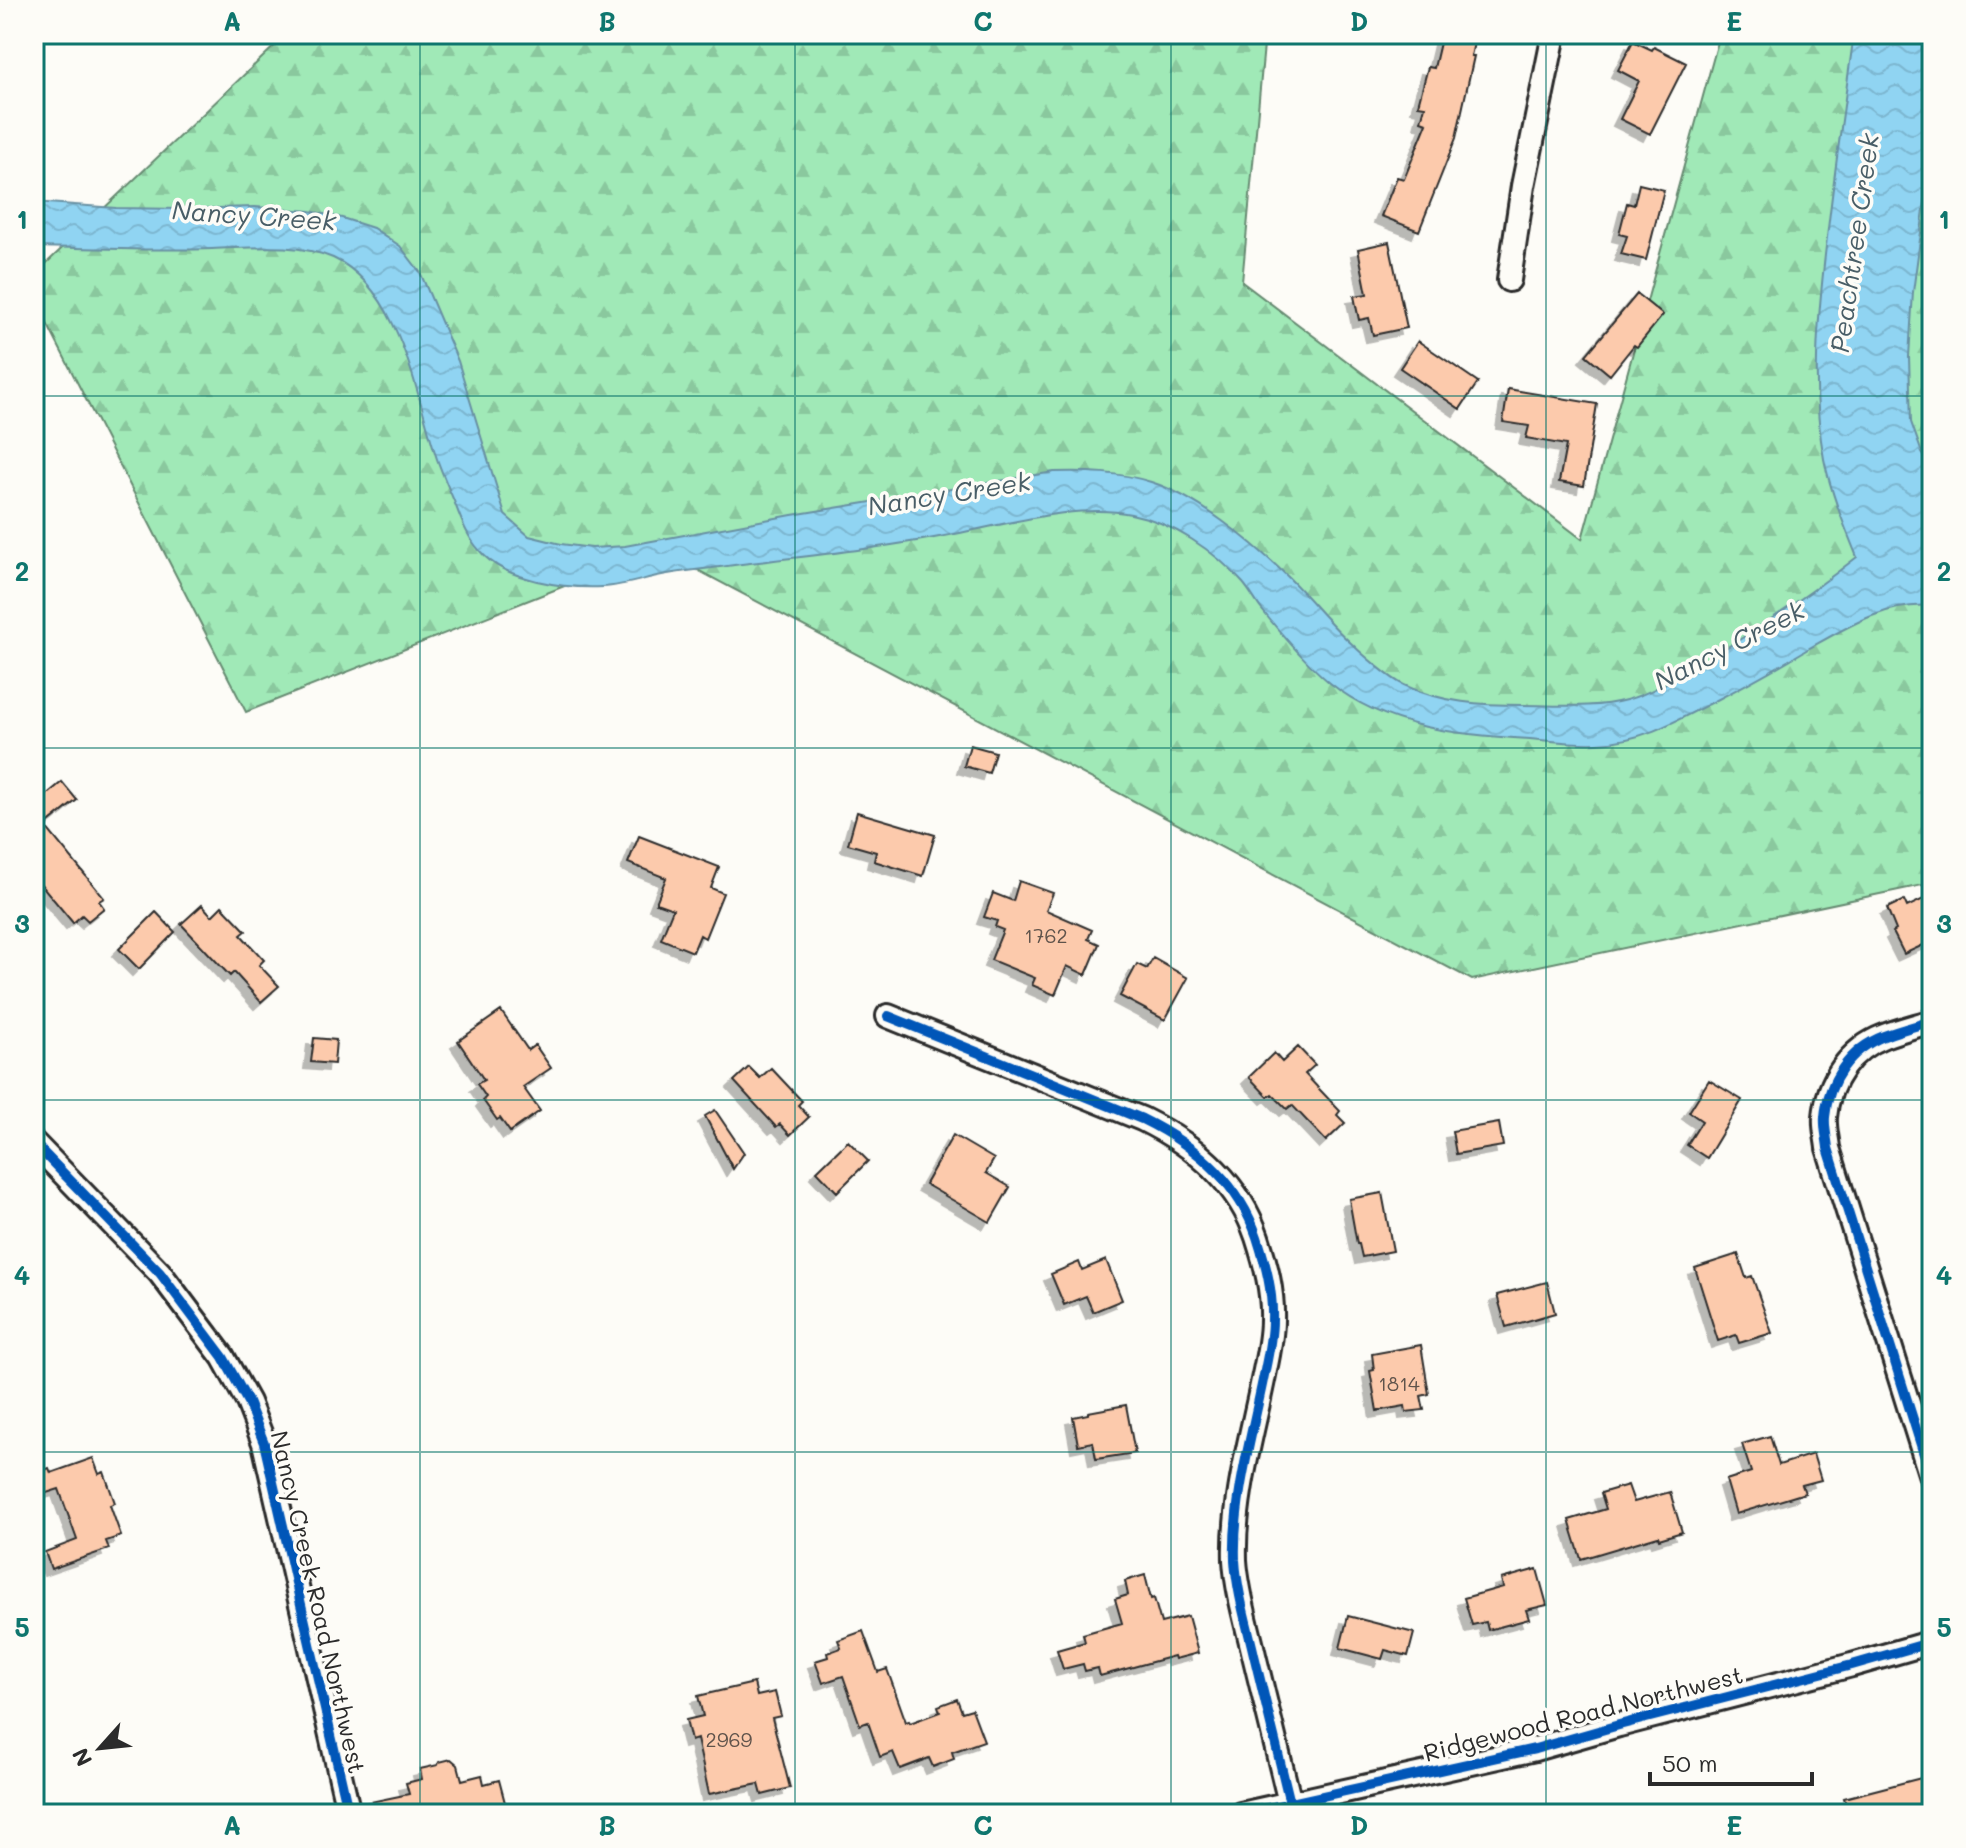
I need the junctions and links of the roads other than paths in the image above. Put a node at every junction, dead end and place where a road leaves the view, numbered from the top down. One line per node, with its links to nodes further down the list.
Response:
1 (1554, 34): 2 (street)
2 (1509, 280)
3 (888, 1016): 8 (street)
4 (1932, 1021): 6 (street)
5 (34, 1143): 9 (street, Nancy Creek Road Northwest)
6 (1932, 1480)
7 (1932, 1642): 8 (street, Ridgewood Road Northwest)
8 (1290, 1803): 10 (street, Ridgewood Road Northwest)
9 (349, 1814)
10 (1241, 1814)

